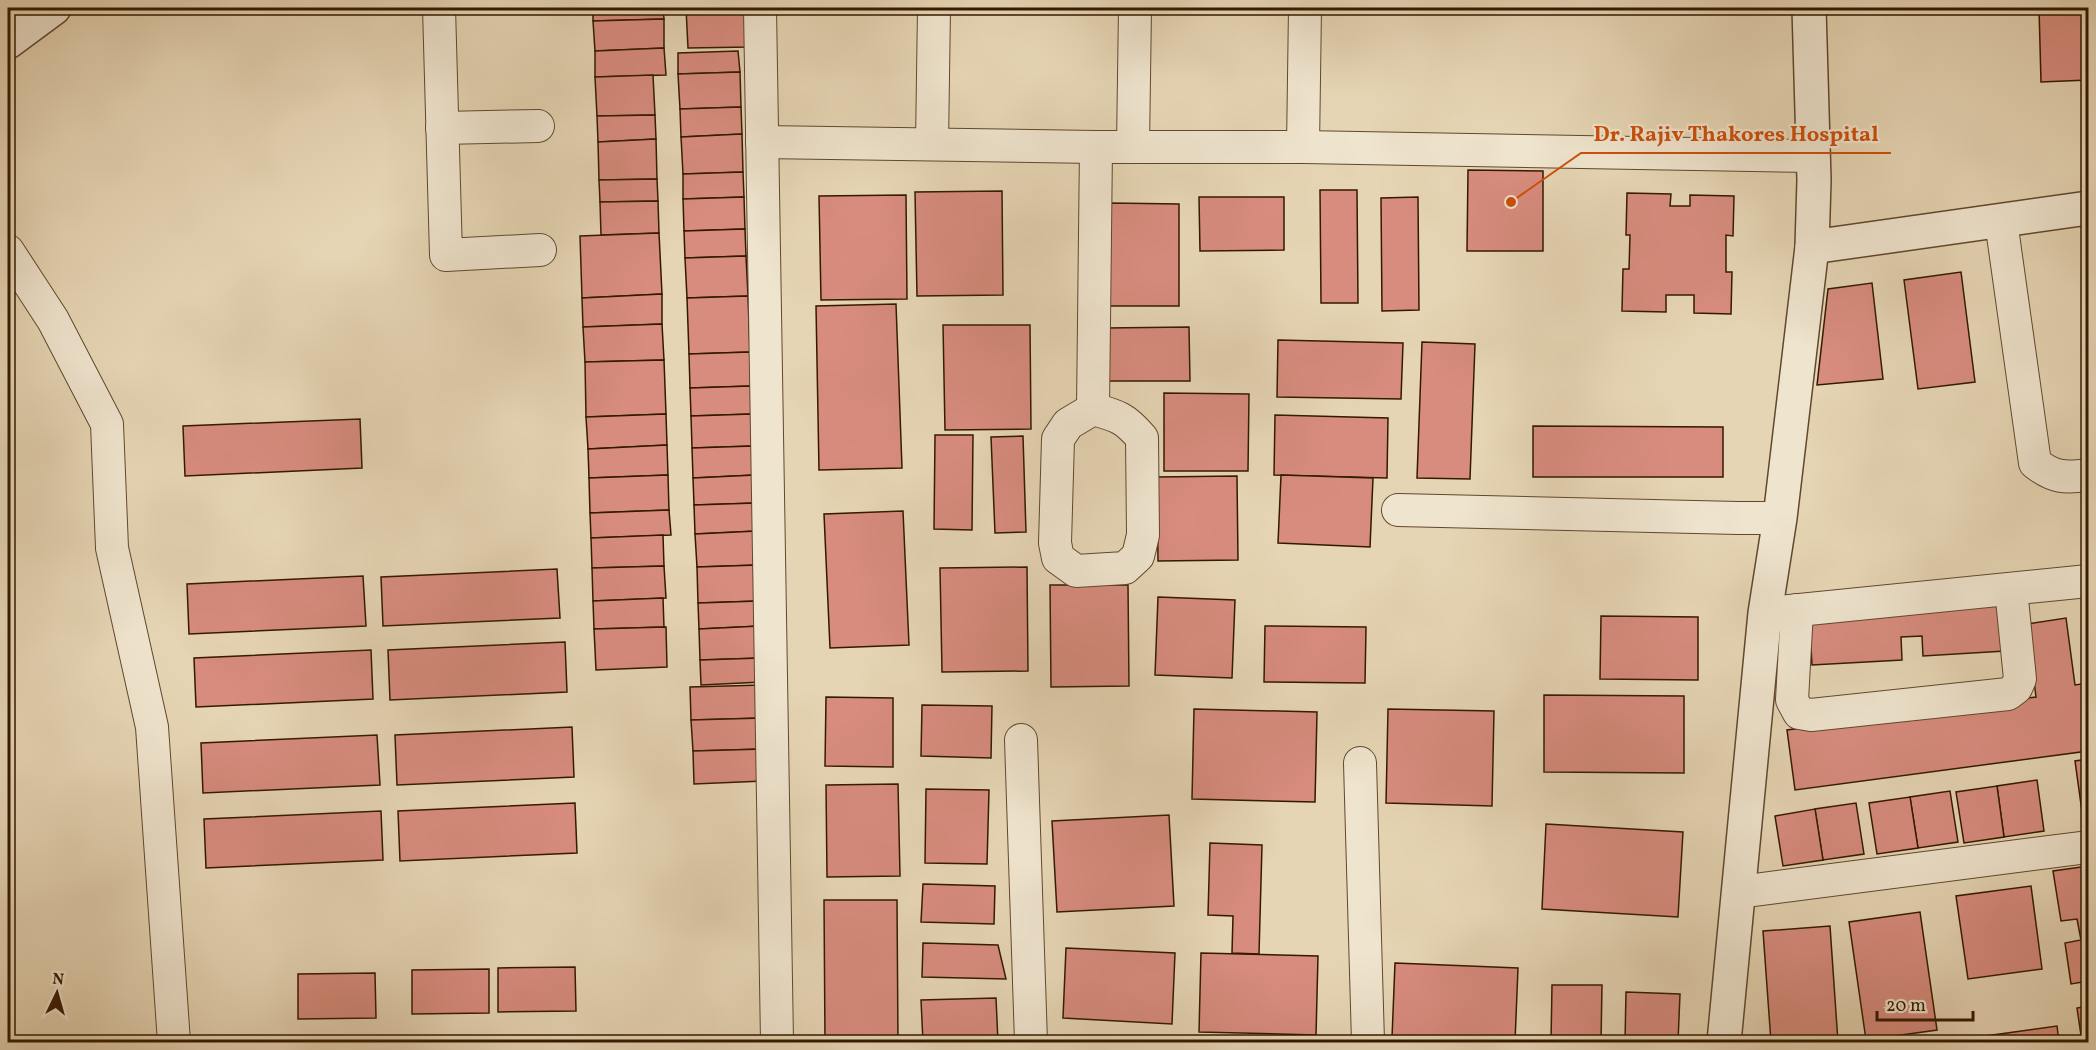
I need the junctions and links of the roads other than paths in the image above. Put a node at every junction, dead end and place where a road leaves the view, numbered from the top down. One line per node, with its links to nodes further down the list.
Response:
1 (12, 8): 9 (street)
2 (54, 8): 10 (street)
3 (439, 8): 12 (street)
4 (760, 8): 13 (street)
5 (934, 8): 14 (street)
6 (1135, 8): 15 (street)
7 (1305, 8): 17 (street)
8 (1809, 8): 18 (street)
9 (8, 11)
10 (8, 42)
11 (538, 126): 12 (street)
12 (442, 128): 22 (street)
13 (762, 142): 14 (street); 37 (street)
14 (932, 144): 16 (street)
15 (1133, 146): 16 (street); 17 (street)
16 (1096, 147): 24 (street)
17 (1303, 147): 18 (street)
18 (1813, 156): 21 (street)
19 (2088, 208): 20 (street)
20 (2001, 221): 21 (street); 25 (street)
21 (1812, 247): 27 (street)
22 (540, 250)
23 (8, 251): 36 (street)
24 (1093, 409): 24 (street)
25 (2088, 475)
26 (1398, 510): 27 (street)
27 (1780, 518): 31 (street)
28 (2088, 581): 29 (street)
29 (2011, 589): 30 (street); 30 (street)
30 (1797, 610): 31 (street)
31 (1765, 613): 35 (street)
32 (1021, 740): 38 (street)
33 (1360, 763): 39 (street)
34 (2088, 848): 35 (street)
35 (1739, 892): 40 (street)
36 (174, 1042)
37 (777, 1042)
38 (1031, 1042)
39 (1368, 1042)
40 (1724, 1042)

